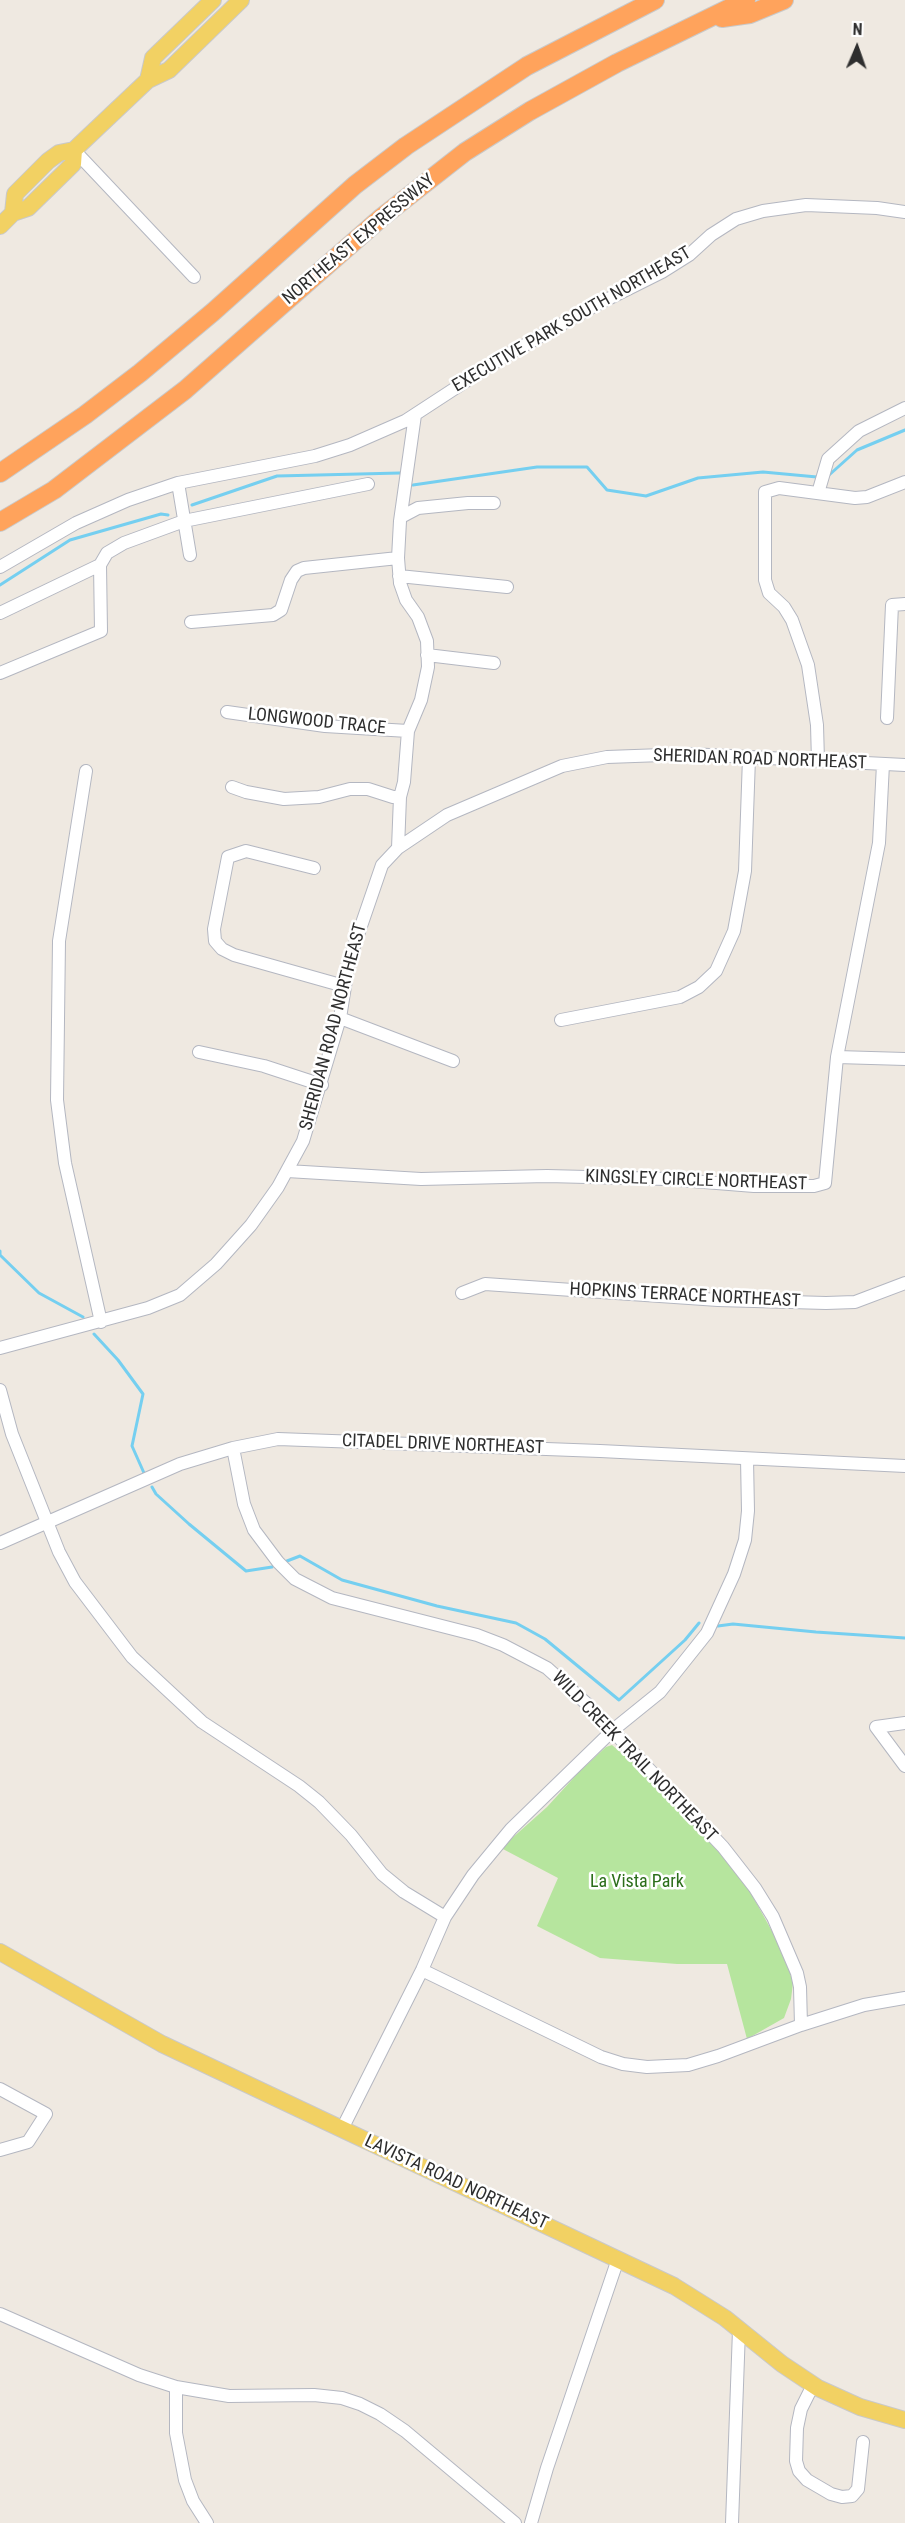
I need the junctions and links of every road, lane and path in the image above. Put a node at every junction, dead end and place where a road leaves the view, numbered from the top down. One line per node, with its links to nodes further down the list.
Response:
1 (213, 0): 7 (main road)
2 (241, 0): 7 (main road)
3 (655, 0): 14 (highway)
4 (746, 0): 6 (highway, NORTHEAST EXPRESSWAY)
5 (784, 0): 6 (highway)
6 (706, 21): 22 (highway, NORTHEAST EXPRESSWAY)
7 (148, 80): 8 (main road)
8 (74, 150): 10 (main road); 11 (street)
9 (905, 212): 13 (street, EXECUTIVE PARK SOUTH NORTHEAST)
10 (0, 226)
11 (194, 277)
12 (905, 408): 18 (street)
13 (415, 415): 16 (street, EXECUTIVE PARK SOUTH NORTHEAST); 20 (street)
14 (0, 473)
15 (905, 482): 18 (street)
16 (178, 483): 21 (street); 26 (street, EXECUTIVE PARK SOUTH NORTHEAST)
17 (368, 484): 21 (street)
18 (818, 493): 39 (street)
19 (494, 503): 20 (street)
20 (401, 517): 24 (street)
21 (184, 521): 23 (street); 25 (street)
22 (0, 522)
23 (190, 555)
24 (398, 558): 27 (street); 31 (street)
25 (100, 565): 30 (street); 34 (street)
26 (0, 567)
27 (399, 576): 28 (street); 32 (street)
28 (507, 587)
29 (905, 604): 36 (street)
30 (0, 613)
31 (191, 622)
32 (427, 655): 33 (street); 37 (street)
33 (494, 663)
34 (0, 672)
35 (227, 712): 37 (street, LONGWOOD TRACE)
36 (887, 718)
37 (408, 731): 44 (street)
38 (749, 758): 39 (street, SHERIDAN ROAD NORTHEAST); 45 (street, SHERIDAN ROAD NORTHEAST); 49 (street)
39 (818, 761): 40 (street, SHERIDAN ROAD NORTHEAST)
40 (883, 764): 41 (street, SHERIDAN ROAD NORTHEAST); 51 (street, KINGSLEY CIRCLE NORTHEAST)
41 (905, 765)
42 (86, 771): 58 (street)
43 (232, 786): 44 (street)
44 (400, 797): 45 (street)
45 (398, 848): 47 (street, SHERIDAN ROAD NORTHEAST)
46 (314, 868): 47 (street)
47 (344, 986): 48 (street, SHERIDAN ROAD NORTHEAST)
48 (340, 1018): 53 (street); 54 (street, SHERIDAN ROAD NORTHEAST)
49 (561, 1020)
50 (199, 1052): 54 (street)
51 (837, 1057): 52 (street); 55 (street, KINGSLEY CIRCLE NORTHEAST)
52 (905, 1059)
53 (453, 1061)
54 (322, 1085): 55 (street, SHERIDAN ROAD NORTHEAST)
55 (287, 1170): 58 (street, SHERIDAN ROAD NORTHEAST)
56 (905, 1283): 57 (street, HOPKINS TERRACE NORTHEAST)
57 (462, 1293)
58 (101, 1322): 59 (street, SHERIDAN ROAD NORTHEAST)
59 (0, 1348)
60 (0, 1390): 64 (street)
61 (233, 1448): 62 (street, CITADEL DRIVE NORTHEAST); 64 (street, CITADEL DRIVE NORTHEAST); 67 (street, WILD CREEK TRAIL NORTHEAST)
62 (747, 1459): 63 (street, CITADEL DRIVE NORTHEAST); 67 (street)
63 (905, 1466)
64 (47, 1522): 65 (street, CITADEL DRIVE NORTHEAST); 69 (street)
65 (0, 1543)
66 (905, 1723): 68 (street)
67 (613, 1730): 69 (street); 73 (street, WILD CREEK TRAIL NORTHEAST)
68 (905, 1766)
69 (445, 1917): 71 (street)
70 (0, 1952): 75 (main road, LAVISTA ROAD NORTHEAST)
71 (422, 1970): 73 (street); 75 (street)
72 (905, 1998): 73 (street)
73 (801, 2025)
74 (0, 2089): 76 (street)
75 (342, 2129): 77 (main road, LAVISTA ROAD NORTHEAST)
76 (0, 2150)
77 (618, 2259): 79 (main road, LAVISTA ROAD NORTHEAST); 86 (street)
78 (0, 2314): 81 (street)
79 (739, 2330): 80 (main road, LAVISTA ROAD NORTHEAST); 87 (street)
80 (813, 2385): 82 (main road, LAVISTA ROAD NORTHEAST); 83 (street)
81 (176, 2387): 84 (street); 85 (street)
82 (905, 2420)
83 (863, 2442)
84 (207, 2523)
85 (515, 2523)
86 (531, 2523)
87 (732, 2523)

